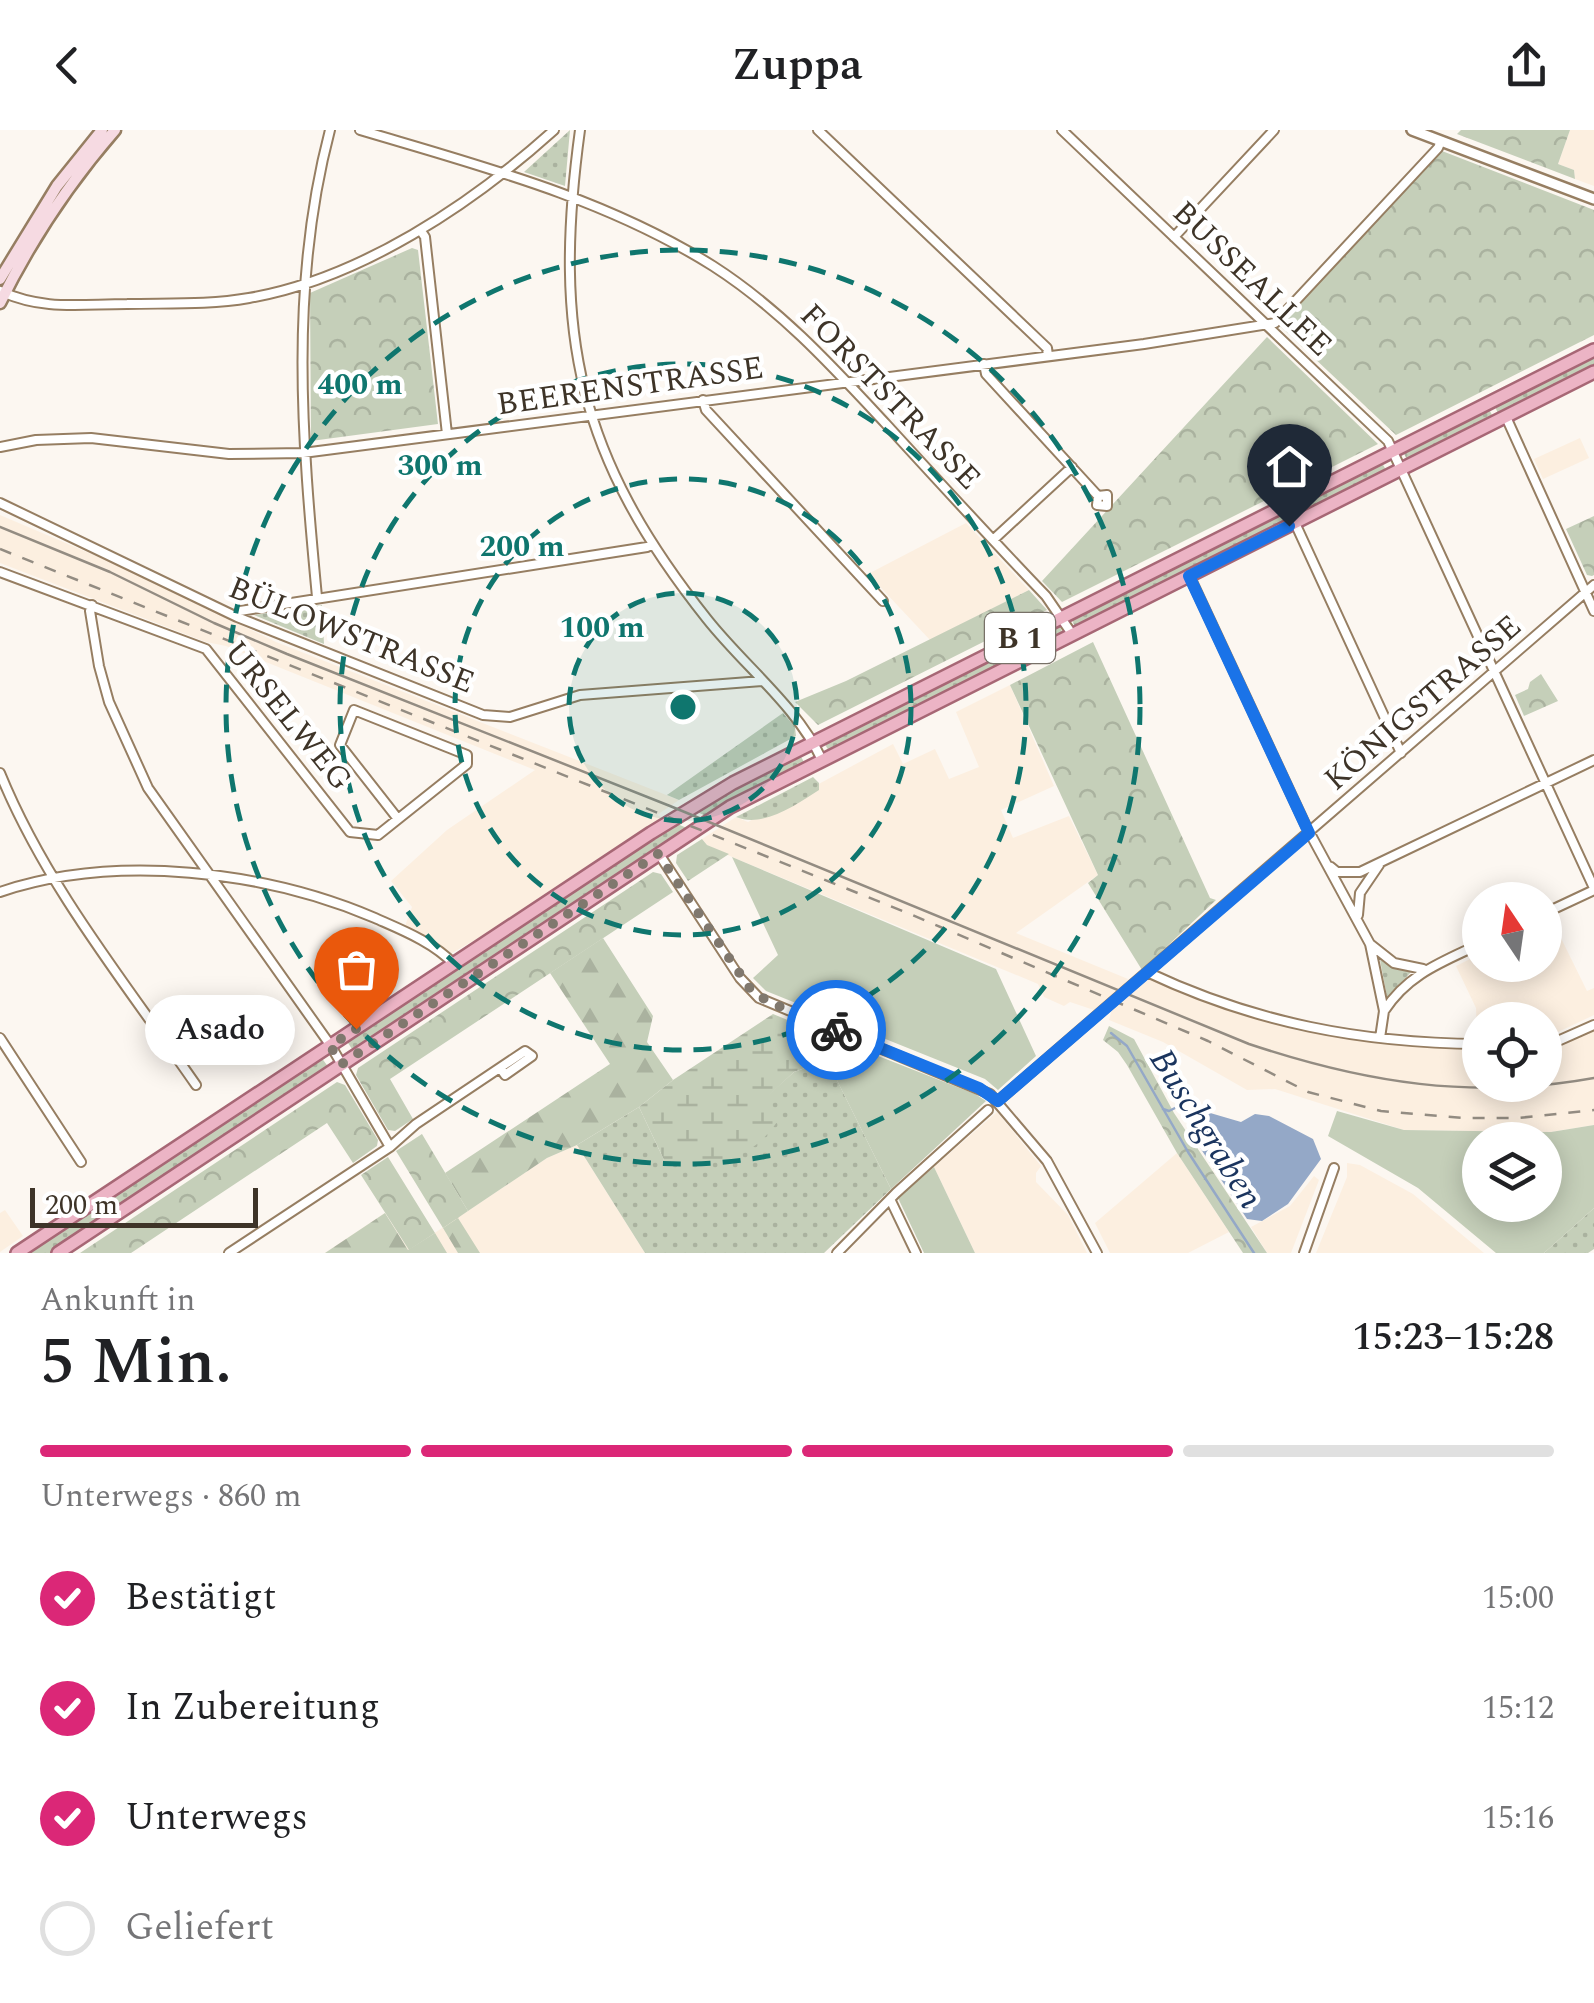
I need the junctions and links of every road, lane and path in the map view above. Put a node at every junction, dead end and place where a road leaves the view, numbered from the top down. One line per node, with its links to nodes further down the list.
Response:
1 (102, 130): 19 (main road)
2 (114, 130): 21 (main road)
3 (330, 130): 20 (street)
4 (360, 130): 14 (street, FORSTSTRASSE)
5 (554, 130): 14 (street)
6 (580, 130): 15 (street)
7 (818, 130): 12 (street)
8 (836, 130): 12 (street)
9 (1062, 130): 18 (street, BUSSEALLEE)
10 (1274, 130): 18 (street)
11 (1416, 131): 13 (street)
12 (828, 139): 24 (street)
13 (1442, 141): 16 (street); 22 (street)
14 (506, 173): 15 (street, FORSTSTRASSE); 17 (street)
15 (571, 196): 27 (street, FORSTSTRASSE); 29 (street)
16 (1594, 199)
17 (421, 230): 20 (street); 31 (street)
18 (1174, 237): 22 (street, BUSSEALLEE)
19 (0, 278)
20 (304, 283): 21 (street); 34 (street)
21 (2, 296)
22 (1265, 323): 24 (street, BEERENSTRASSE); 33 (street, BUSSEALLEE)
23 (1594, 350): 33 (main road, B 1)
24 (1048, 356): 25 (street, BEERENSTRASSE)
25 (984, 364): 27 (street, BEERENSTRASSE); 35 (street)
26 (1594, 372): 30 (main road, B 1)
27 (846, 382): 28 (street, BEERENSTRASSE); 40 (street, FORSTSTRASSE)
28 (703, 400): 29 (street, BEERENSTRASSE); 47 (street)
29 (590, 415): 31 (street, BEERENSTRASSE); 41 (street)
30 (1506, 417): 36 (main road, B 1); 45 (street)
31 (448, 434): 34 (street, BEERENSTRASSE)
32 (0, 447): 34 (street, BEERENSTRASSE)
33 (1393, 451): 36 (street, BUSSEALLEE); 51 (main road, B 1)
34 (303, 453): 46 (street)
35 (1072, 467): 37 (street); 40 (street)
36 (1402, 468): 39 (main road, B 1); 53 (street, BUSSEALLEE)
37 (1098, 496)
38 (1, 503): 50 (street, BÜLOWSTRASSE)
39 (1295, 522): 43 (main road, B 1); 56 (street)
40 (992, 540): 51 (street, FORSTSTRASSE)
41 (652, 544): 46 (street); 54 (street)
42 (0, 572): 48 (street, URSELWEG)
43 (1189, 576): 52 (main road, B 1); 62 (street)
44 (1594, 586): 45 (street, KÖNIGSTRASSE)
45 (1586, 593): 49 (street); 53 (street, KÖNIGSTRASSE)
46 (316, 597): 50 (street)
47 (883, 601)
48 (92, 605): 61 (street, URSELWEG); 66 (street)
49 (1594, 611)
50 (236, 616): 54 (street, BÜLOWSTRASSE)
51 (1063, 617): 52 (street, FORSTSTRASSE); 55 (main road, B 1)
52 (1072, 634): 57 (main road, B 1)
53 (1495, 672): 56 (street, KÖNIGSTRASSE); 60 (street, BUSSEALLEE)
54 (762, 680): 55 (street)
55 (814, 742): 57 (street); 74 (main road, B 1)
56 (1402, 753): 62 (street, KÖNIGSTRASSE)
57 (822, 760): 63 (main road, B 1)
58 (1594, 760): 60 (street)
59 (0, 773): 67 (street)
60 (1546, 783): 64 (street); 68 (street, BUSSEALLEE)
61 (398, 819): 61 (street)
62 (1309, 833): 65 (street); 76 (street, KÖNIGSTRASSE)
63 (658, 854): 84 (main road, B 1); 87 (street)
64 (1380, 863): 65 (street); 71 (street)
65 (1327, 864): 71 (street)
66 (206, 874): 67 (street); 74 (street); 83 (street)
67 (54, 880): 69 (street); 86 (street)
68 (1594, 889): 70 (street)
69 (0, 892)
70 (1562, 905)
71 (1358, 919): 72 (street)
72 (1370, 944): 75 (street); 77 (street)
73 (1462, 953): 75 (street)
74 (454, 964): 83 (main road, B 1)
75 (1428, 969): 77 (street)
76 (1148, 972): 80 (street); 87 (street, KÖNIGSTRASSE)
77 (1384, 1011): 80 (street)
78 (1594, 1024): 81 (street)
79 (0, 1038): 90 (street)
80 (1380, 1038): 82 (street)
81 (1562, 1039)
82 (1462, 1043)
83 (330, 1046): 84 (street); 93 (main road, B 1)
84 (342, 1064): 89 (street); 94 (main road, B 1)
85 (500, 1068): 89 (street)
86 (196, 1084)
87 (998, 1101): 98 (street)
88 (988, 1110): 92 (street)
89 (390, 1147): 95 (street)
90 (81, 1162)
91 (1334, 1168): 99 (street)
92 (890, 1199): 96 (street); 97 (street)
93 (17, 1253)
94 (58, 1253)
95 (229, 1253)
96 (837, 1253)
97 (916, 1253)
98 (1097, 1253)
99 (1304, 1253)

